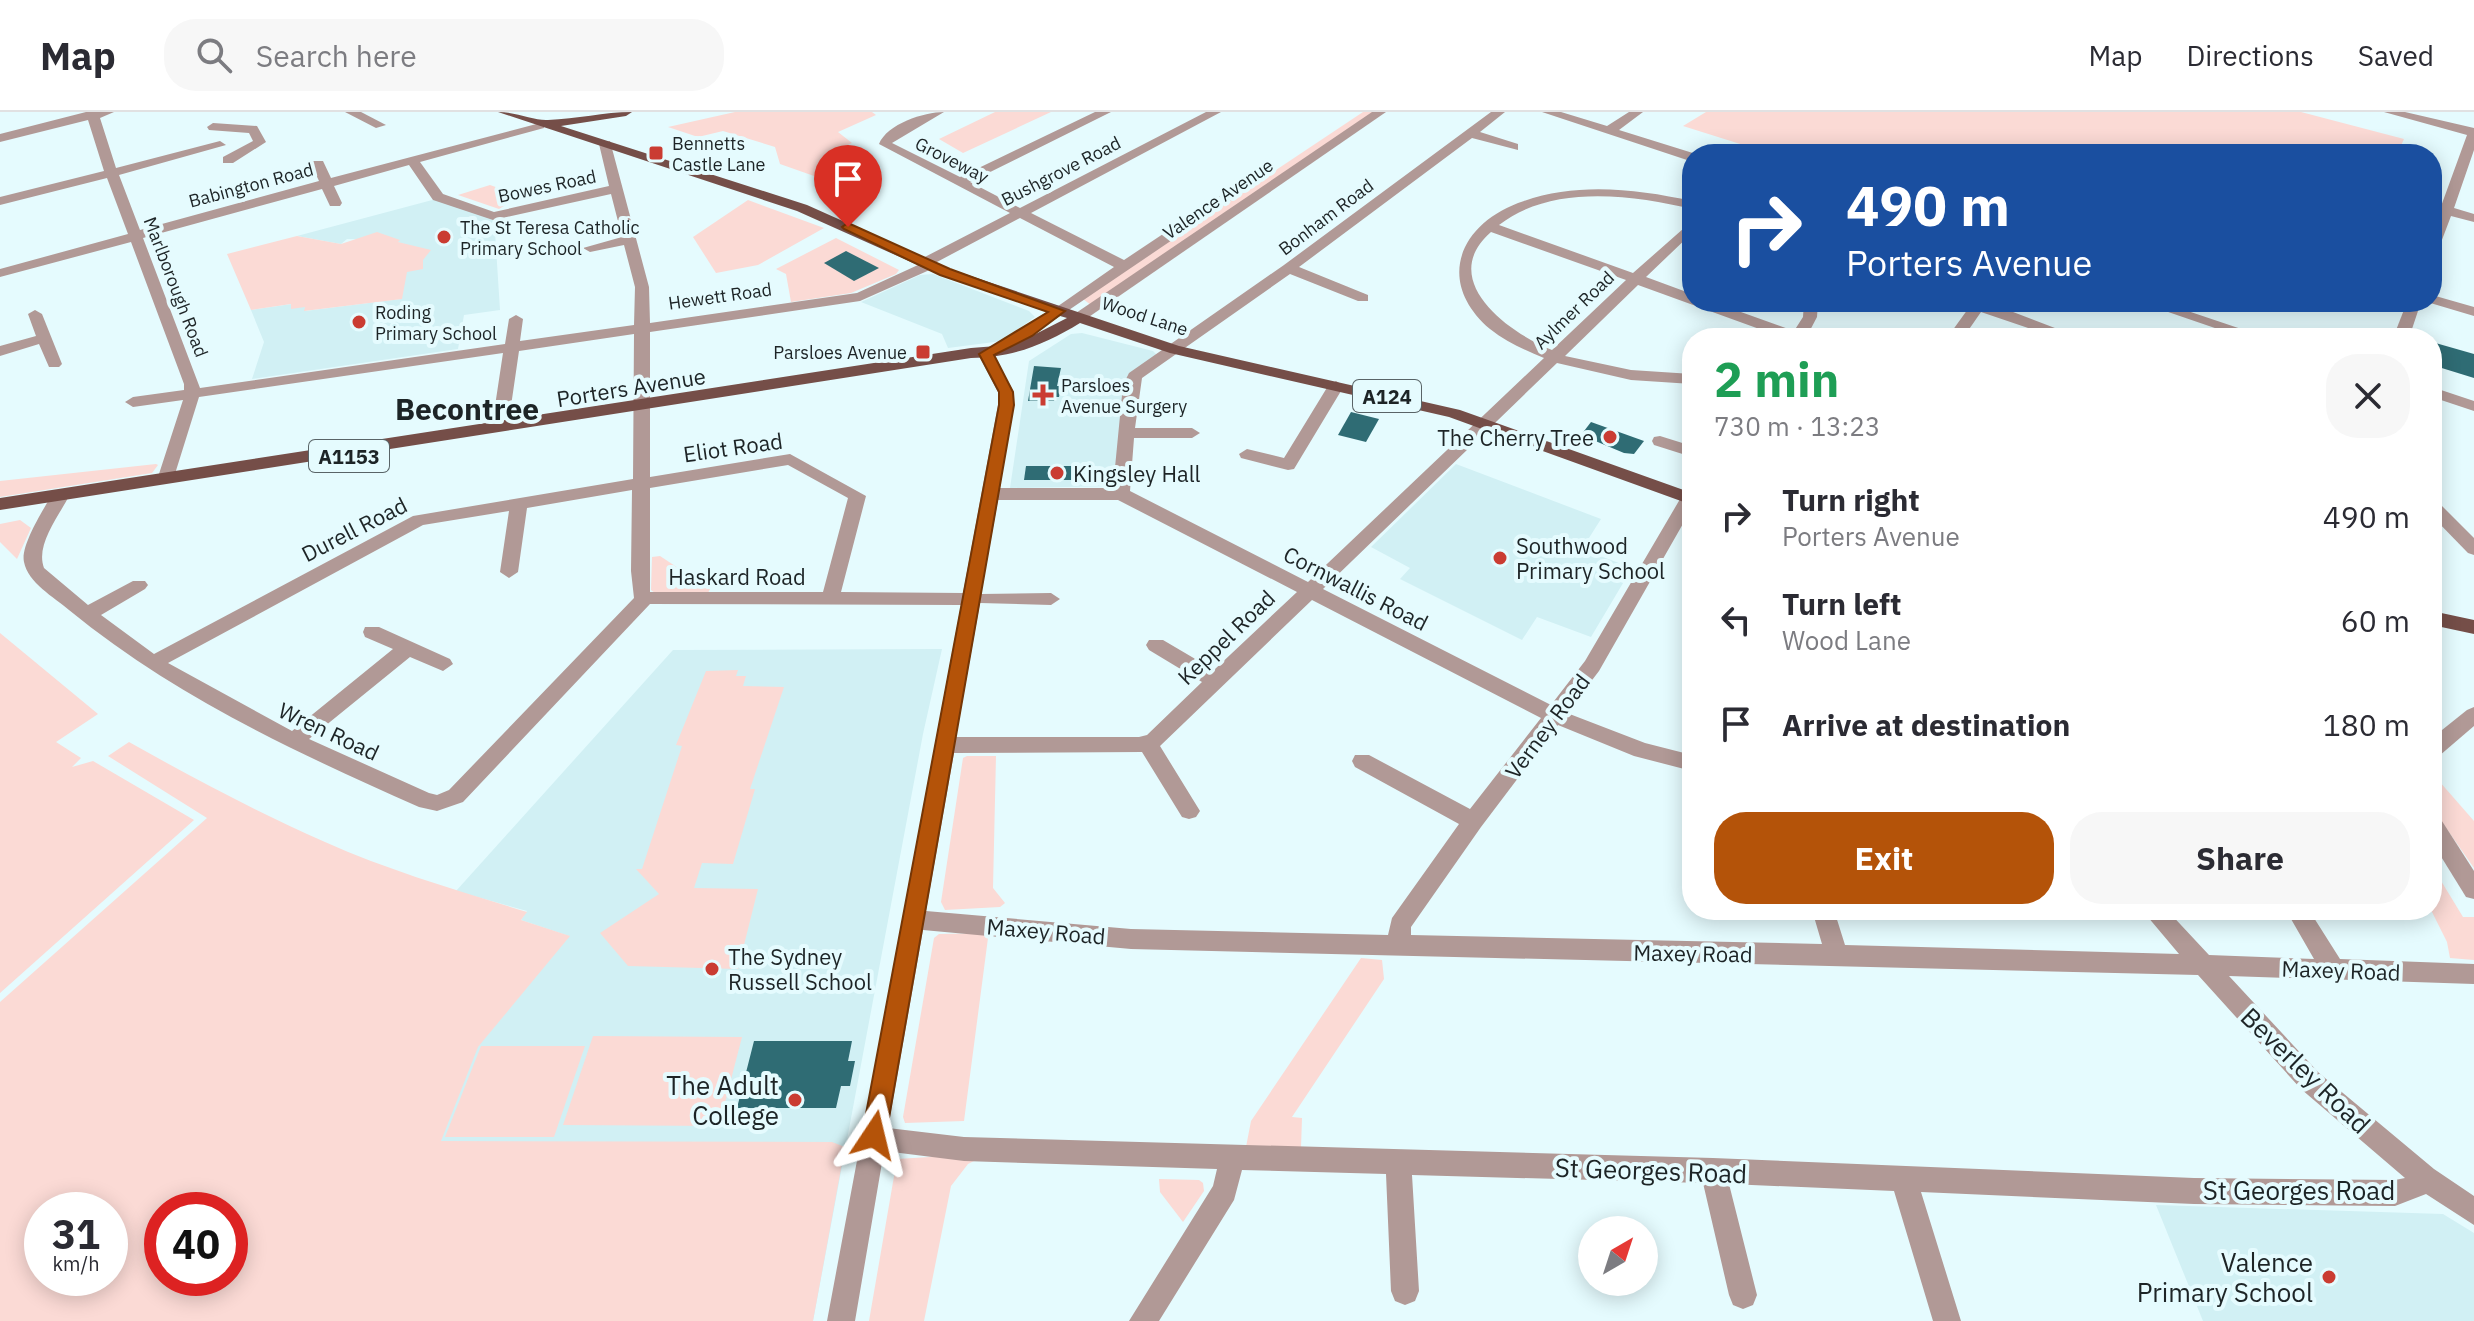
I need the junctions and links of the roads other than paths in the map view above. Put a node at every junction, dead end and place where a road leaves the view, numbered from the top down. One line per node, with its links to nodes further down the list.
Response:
1 (351, 112): 14 (street)
2 (504, 112): 15 (main road, A124)
3 (938, 112): 32 (street, Groveway)
4 (1105, 112): 32 (street)
5 (1215, 112): 38 (street, Bushgrove Road)
6 (1357, 112): 47 (street, Valence Avenue)
7 (1380, 112): 60 (street, Valence Avenue)
8 (1499, 112): 18 (street, Bonham Road)
9 (1548, 112): 16 (street)
10 (1637, 112): 16 (street)
11 (2390, 112): 17 (street)
12 (98, 113): 19 (street); 29 (street, Marlborough Road)
13 (621, 113): 15 (main road); 20 (main road)
14 (380, 125)
15 (540, 125): 20 (main road, A124); 25 (street, Babington Road)
16 (1609, 131): 24 (street)
17 (2474, 132): 28 (street)
18 (1470, 133): 22 (street); 48 (street, Bonham Road)
19 (0, 138)
20 (600, 142): 23 (main road, Wood Lane / A124); 26 (street, Haskard Road)
21 (220, 145): 21 (street); 29 (street)
22 (1513, 147)
23 (637, 153): 26 (street); 46 (main road, Wood Lane / A124)
24 (1682, 154)
25 (412, 160): 31 (street, Babington Road); 33 (street, Bowes Road)
26 (610, 163): 33 (street, Haskard Road)
27 (318, 164): 31 (street, Babington Road)
28 (2459, 171): 30 (street); 37 (street)
29 (111, 173): 34 (street); 43 (street, Marlborough Road)
30 (2474, 175)
31 (326, 183): 35 (street, Babington Road); 43 (street, Babington Road)
32 (958, 183): 38 (street, Groveway)
33 (616, 189): 44 (street, Haskard Road)
34 (0, 201)
35 (335, 203)
36 (1682, 203): 41 (street)
37 (2446, 210): 39 (street); 40 (street)
38 (1018, 214): 46 (street, Bushgrove Road); 47 (street, Groveway)
39 (2474, 218)
40 (2442, 221)
41 (1488, 226): 50 (street); 71 (street)
42 (1682, 235): 50 (street, Aylmer Road)
43 (136, 236): 49 (street, Babington Road); 75 (street, Marlborough Road)
44 (629, 240): 45 (street); 62 (street, Haskard Road)
45 (590, 248)
46 (926, 264): 54 (main road, Wood Lane / A124); 62 (street, Hewett Road)
47 (1124, 266): 54 (street, Valence Avenue)
48 (1289, 268): 52 (street); 68 (street, Bonham Road)
49 (0, 273)
50 (1636, 280): 51 (street); 71 (street, Aylmer Road)
51 (1682, 296)
52 (1363, 298)
53 (2442, 302): 58 (street)
54 (1058, 311): 60 (main road, Wood Lane / A124); 70 (main road, Porters Avenue / A1153)
55 (1726, 312): 63 (street)
56 (2001, 312): 64 (street)
57 (2178, 312): 65 (street)
58 (2474, 312)
59 (35, 314): 66 (street)
60 (1078, 318): 68 (main road, Wood Lane / A124); 70 (main road, Porters Avenue / A1153)
61 (516, 319): 67 (street)
62 (643, 328): 67 (street, Hewett Road); 80 (street, Haskard Road)
63 (1770, 328)
64 (2045, 328)
65 (2228, 328)
66 (44, 338): 69 (street); 72 (street)
67 (512, 347): 75 (street, Hewett Road); 78 (street)
68 (1175, 350): 74 (main road, Wood Lane / A124); 82 (street, Bonham Road)
69 (0, 351)
70 (986, 354): 80 (main road, Porters Avenue / A1153); 89 (street)
71 (1554, 358): 73 (street); 81 (street, Aylmer Road)
72 (54, 364)
73 (1682, 379)
74 (1336, 386): 81 (main road, Wood Lane / A124); 86 (street)
75 (192, 393): 77 (street, Hewett Road); 87 (street)
76 (2442, 395): 79 (street)
77 (133, 402)
78 (503, 406)
79 (2474, 406)
80 (642, 407): 87 (main road, Porters Avenue / A1153); 88 (street, Haskard Road); 92 (main road, Porters Avenue / A1153)
81 (1484, 424): 91 (main road, Wood Lane / A124); 101 (street, Keppel Road)
82 (1128, 433): 83 (street); 90 (street, Bonham Road)
83 (1192, 433)
84 (1660, 441): 85 (street)
85 (1682, 449)
86 (1247, 454)
87 (166, 477): 92 (main road, Porters Avenue / A1153)
88 (643, 483): 94 (street, Durell Road); 102 (street, Haskard Road); 105 (street, Eliot Road)
89 (991, 494): 90 (street, Cornwallis Road); 103 (street)
90 (1121, 494): 101 (street, Cornwallis Road)
91 (1682, 496)
92 (59, 500): 93 (main road, Porters Avenue / A1153); 96 (main road, Porters Avenue / A1153); 106 (street, Wren Road)
93 (0, 504)
94 (519, 504): 99 (street); 112 (street, Durell Road)
95 (1682, 513): 116 (street, Verney Road)
96 (0, 516)
97 (2442, 516): 98 (street)
98 (2474, 549)
99 (509, 572)
100 (139, 585): 106 (street)
101 (1309, 591): 114 (street, Keppel Road); 116 (street, Cornwallis Road)
102 (645, 598): 105 (street, Haskard Road); 117 (street, Wren Road)
103 (980, 599): 104 (street, Haskard Road); 105 (street, Haskard Road); 120 (street)
104 (1051, 599)
105 (830, 600)
106 (86, 615): 112 (street, Wren Road)
107 (2442, 620): 108 (main road)
108 (2474, 627)
109 (372, 632): 111 (street)
110 (1156, 645): 114 (street)
111 (408, 648): 113 (street); 117 (street)
112 (152, 663): 117 (street, Wren Road)
113 (443, 664)
114 (1215, 680): 119 (street, Keppel Road)
115 (2474, 715): 118 (street)
116 (1555, 716): 121 (street, Cornwallis Road); 124 (street, Verney Road)
117 (292, 742)
118 (2442, 742)
119 (1148, 744): 120 (street); 123 (street)
120 (945, 745): 127 (street)
121 (1682, 760)
122 (1362, 761): 124 (street)
123 (1189, 811)
124 (1473, 821): 131 (street, Verney Road)
125 (2442, 840): 126 (street)
126 (2474, 890)
127 (913, 919): 131 (street, Maxey Road); 136 (street)
128 (1826, 920): 132 (street)
129 (2162, 920): 133 (street, Beverley Road)
130 (2303, 920): 134 (street)
131 (1399, 947): 132 (street, Maxey Road)
132 (1837, 955): 133 (street, Maxey Road)
133 (2202, 966): 134 (street, Maxey Road); 140 (street, Beverley Road)
134 (2334, 970): 135 (street, Maxey Road)
135 (2474, 974)
136 (874, 1138): 137 (street, St Georges Road); 145 (street)
137 (1232, 1158): 138 (street, St Georges Road); 146 (street)
138 (1398, 1163): 139 (street, St Georges Road); 143 (street)
139 (1713, 1171): 141 (street, St Georges Road); 144 (street)
140 (2425, 1178): 141 (street, St Georges Road); 142 (street, Beverley Road)
141 (1904, 1180): 147 (street)
142 (2474, 1212)
143 (1405, 1291)
144 (1743, 1295)
145 (841, 1321)
146 (1143, 1321)
147 (1947, 1321)

